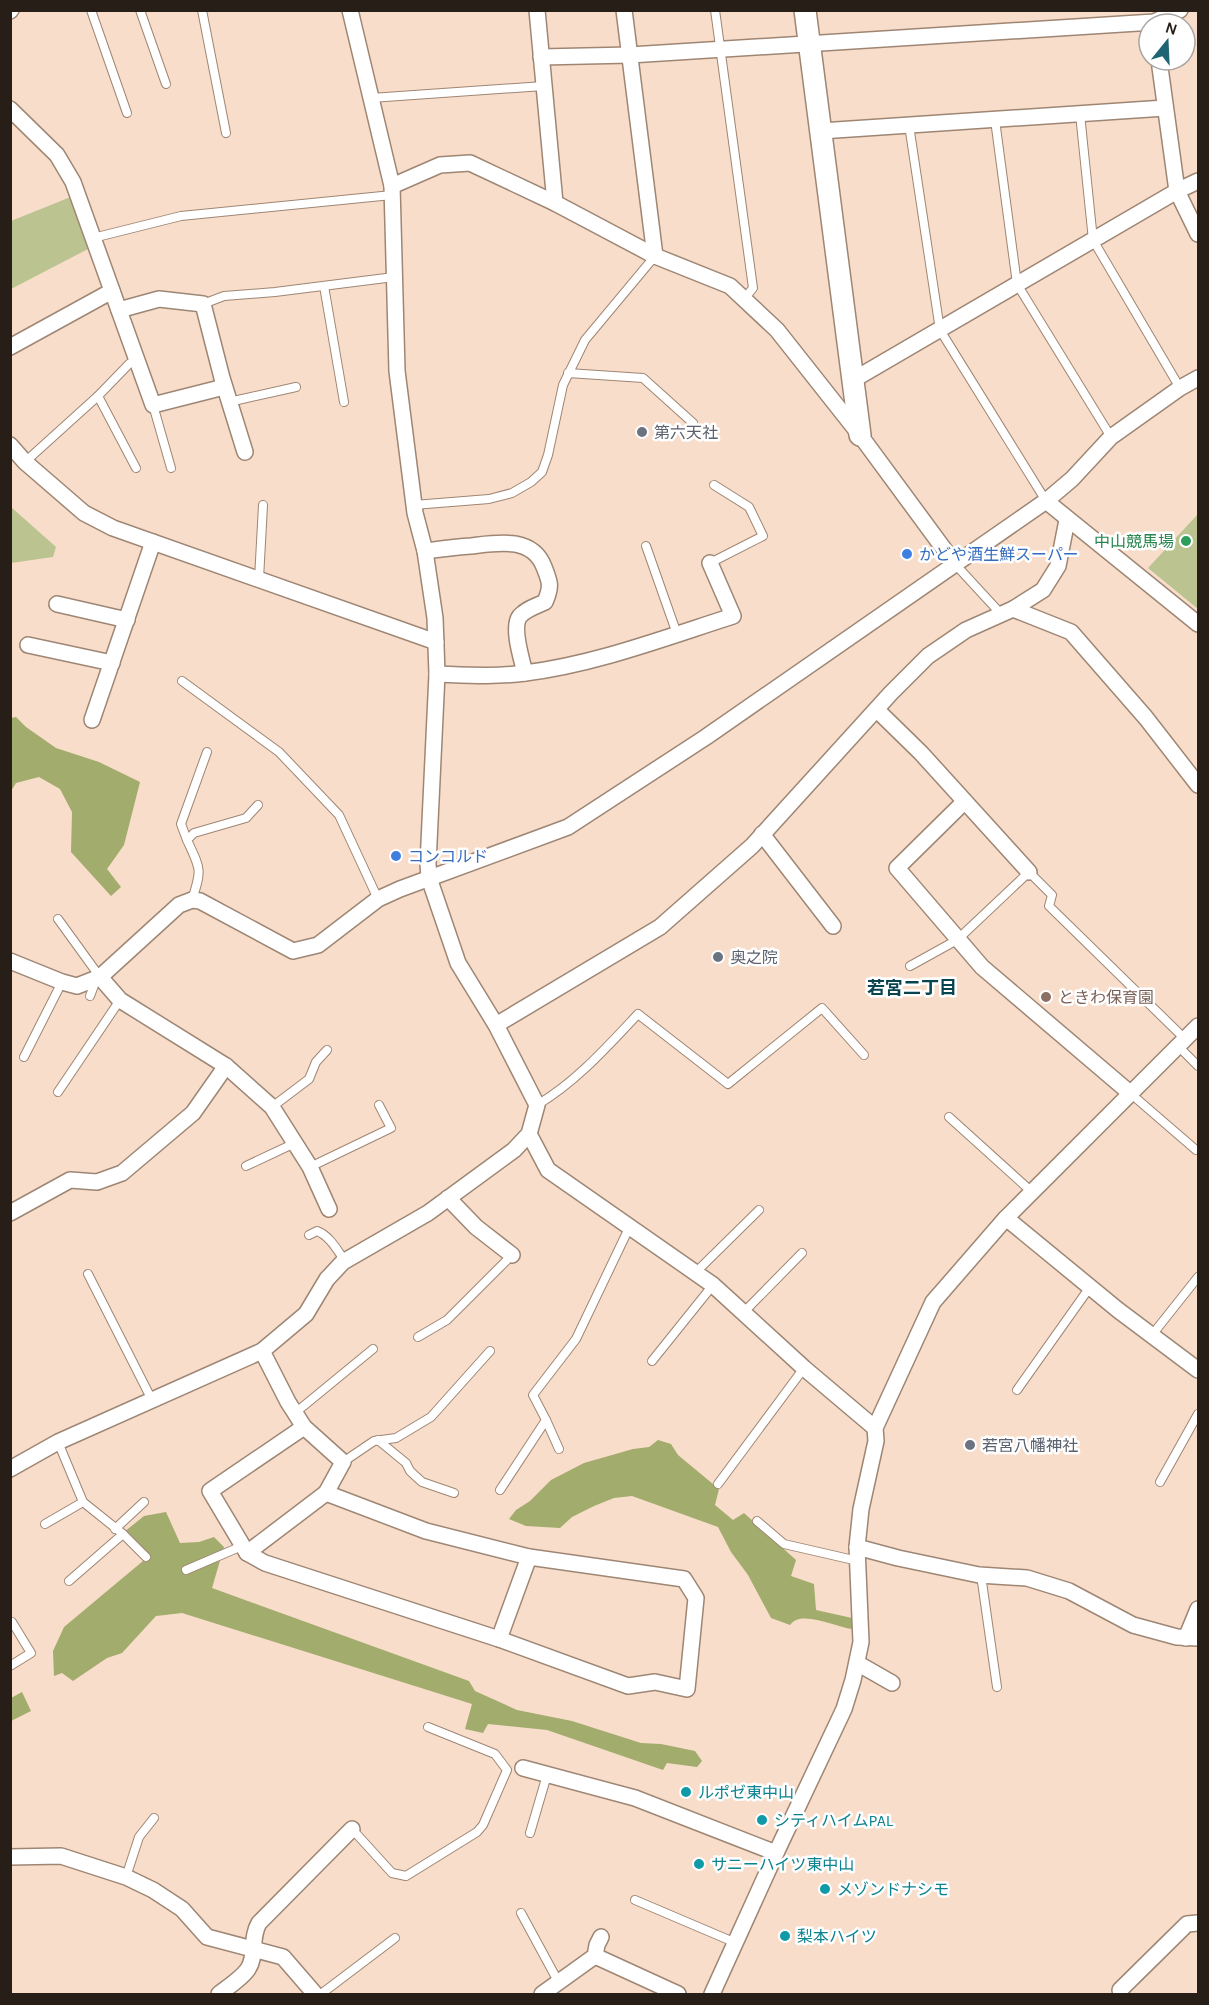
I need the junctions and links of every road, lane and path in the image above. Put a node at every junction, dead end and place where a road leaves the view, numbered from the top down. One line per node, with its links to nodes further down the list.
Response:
1 (91, 10): 20 (lane)
2 (140, 10): 15 (lane)
3 (202, 10): 25 (lane)
4 (350, 10): 17 (street)
5 (537, 10): 13 (street)
6 (624, 10): 12 (street)
7 (715, 10): 11 (lane)
8 (805, 10): 10 (street)
9 (1137, 20): 10 (street)
10 (809, 43): 11 (street); 24 (street)
11 (720, 49): 12 (street); 38 (lane)
12 (630, 55): 13 (street); 33 (street)
13 (541, 57): 16 (street)
14 (1160, 72): 18 (street)
15 (165, 84)
16 (544, 86): 17 (lane); 29 (street)
17 (371, 98): 27 (street)
18 (1165, 108): 21 (street); 28 (street)
19 (10, 109): 31 (street)
20 (127, 113)
21 (1080, 114): 22 (street); 32 (lane)
22 (995, 120): 23 (street); 35 (lane)
23 (909, 125): 24 (street); 41 (lane)
24 (821, 131): 46 (street)
25 (226, 133)
26 (1198, 182): 28 (street)
27 (392, 190): 29 (street); 31 (lane); 34 (street)
28 (1177, 191): 30 (street); 32 (street)
29 (555, 203): 33 (street)
30 (1198, 234)
31 (93, 238): 37 (street)
32 (1093, 240): 35 (street); 48 (lane)
33 (655, 256): 38 (street); 44 (lane)
34 (394, 277): 36 (lane); 64 (street)
35 (1017, 284): 41 (street); 55 (lane)
36 (324, 286): 39 (lane); 51 (lane)
37 (112, 291): 40 (street); 42 (street)
38 (745, 297): 54 (street)
39 (203, 304): 40 (street); 49 (street)
40 (119, 310): 43 (street)
41 (940, 330): 46 (street); 62 (lane)
42 (10, 347)
43 (137, 359): 50 (lane); 52 (street)
44 (568, 373): 53 (lane); 64 (lane)
45 (1198, 378): 48 (street)
46 (853, 380): 54 (street)
47 (296, 387): 49 (lane)
48 (1180, 388): 55 (street)
49 (227, 395): 52 (street); 57 (street)
50 (98, 396): 58 (lane); 59 (lane)
51 (344, 402)
52 (153, 405): 60 (lane)
53 (693, 423)
54 (860, 435): 70 (street)
55 (1110, 437): 62 (street)
56 (10, 445): 58 (street)
57 (244, 452)
58 (25, 462): 66 (street)
59 (136, 468)
60 (171, 468)
61 (714, 484): 69 (lane)
62 (1046, 501): 65 (street); 70 (street)
63 (263, 505): 71 (lane)
64 (414, 505): 68 (street)
65 (1067, 520): 73 (street); 75 (street)
66 (153, 542): 71 (street); 74 (street)
67 (646, 546): 76 (lane)
68 (425, 551): 77 (street); 80 (street)
69 (710, 563): 76 (street)
70 (955, 564): 73 (lane); 92 (street)
71 (259, 579): 77 (street)
72 (57, 604): 74 (street)
73 (1007, 612): 83 (street); 86 (street)
74 (127, 620): 79 (street)
75 (1198, 624)
76 (677, 634): 80 (street)
77 (436, 642): 81 (street)
78 (28, 645): 79 (street)
79 (112, 663): 84 (street)
80 (525, 673): 81 (street)
81 (437, 674): 92 (street)
82 (182, 681): 93 (lane)
83 (877, 710): 87 (street); 89 (street)
84 (93, 720)
85 (207, 752): 90 (lane)
86 (1198, 785)
87 (964, 802): 91 (street); 97 (street)
88 (258, 805): 90 (lane)
89 (762, 834): 96 (street); 104 (street)
90 (188, 840): 94 (lane)
91 (1029, 873): 97 (lane); 106 (lane)
92 (429, 878): 93 (street); 104 (street)
93 (378, 899): 94 (street)
94 (192, 900): 100 (street)
95 (58, 919): 100 (lane)
96 (832, 926)
97 (957, 940): 99 (lane); 113 (street)
98 (10, 961): 101 (street)
99 (910, 966)
100 (99, 978): 101 (street); 102 (lane); 103 (street)
101 (62, 982): 109 (lane)
102 (90, 996)
103 (120, 1000): 111 (street); 112 (lane)
104 (496, 1025): 115 (street)
105 (1198, 1026): 106 (street)
106 (1182, 1042): 110 (lane); 113 (street)
107 (327, 1050): 116 (lane)
108 (864, 1054): 115 (lane)
109 (24, 1057)
110 (1198, 1065)
111 (226, 1066): 116 (street); 127 (street)
112 (58, 1092)
113 (1130, 1094): 120 (lane); 123 (street)
114 (380, 1105): 122 (lane)
115 (537, 1105): 118 (street)
116 (272, 1107): 119 (street)
117 (949, 1117): 123 (lane)
118 (529, 1134): 124 (street); 129 (street)
119 (295, 1143): 121 (lane); 122 (street)
120 (1196, 1150)
121 (246, 1166)
122 (310, 1167): 125 (street)
123 (1032, 1192): 128 (street)
124 (448, 1198): 132 (street); 133 (street)
125 (329, 1209)
126 (759, 1210): 134 (lane)
127 (10, 1213)
128 (1006, 1218): 138 (street); 154 (street)
129 (630, 1226): 134 (street); 152 (lane)
130 (309, 1235): 133 (lane)
131 (802, 1253): 139 (lane)
132 (512, 1255): 141 (lane)
133 (345, 1261): 143 (street)
134 (696, 1272): 137 (street)
135 (88, 1275): 149 (lane)
136 (1198, 1277): 140 (lane)
137 (713, 1285): 139 (street); 145 (lane)
138 (1090, 1287): 140 (street); 148 (lane)
139 (743, 1312): 146 (street)
140 (1152, 1335): 147 (street)
141 (417, 1337)
142 (373, 1349): 150 (lane)
143 (262, 1351): 149 (street); 150 (street)
144 (490, 1352): 155 (lane)
145 (652, 1361)
146 (804, 1368): 154 (street); 161 (lane)
147 (1198, 1370)
148 (1017, 1390)
149 (152, 1400): 156 (street)
150 (295, 1413): 153 (street)
151 (1198, 1414): 160 (lane)
152 (546, 1420): 157 (lane); 162 (lane)
153 (304, 1426): 158 (street); 171 (street)
154 (875, 1428): 172 (street)
155 (378, 1440): 158 (lane); 164 (lane)
156 (58, 1442): 159 (street); 165 (lane)
157 (559, 1449)
158 (343, 1462): 163 (street)
159 (10, 1469)
160 (1160, 1482)
161 (718, 1484)
162 (500, 1490)
163 (326, 1493): 171 (street); 174 (street)
164 (454, 1493)
165 (83, 1502): 168 (lane); 169 (lane)
166 (144, 1502): 169 (lane)
167 (757, 1521): 172 (lane)
168 (45, 1524)
169 (115, 1529): 170 (lane)
170 (123, 1534): 173 (lane); 177 (lane)
171 (244, 1549): 175 (lane); 181 (street)
172 (858, 1554): 176 (street); 182 (street)
173 (146, 1557)
174 (529, 1557): 181 (street); 181 (street)
175 (186, 1570)
176 (981, 1575): 180 (street); 185 (lane)
177 (69, 1581)
178 (1198, 1609): 180 (street)
179 (12, 1622): 183 (lane)
180 (1192, 1638)
181 (499, 1639)
182 (857, 1663): 184 (street); 192 (street)
183 (10, 1666)
184 (892, 1683)
185 (997, 1687)
186 (428, 1727): 190 (lane)
187 (523, 1768): 188 (street)
188 (547, 1775): 191 (lane); 192 (street)
189 (154, 1818): 194 (lane)
190 (352, 1829): 201 (street)
191 (530, 1833)
192 (776, 1853): 200 (street)
193 (10, 1857): 194 (street)
194 (126, 1877): 201 (street)
195 (635, 1900): 200 (lane)
196 (521, 1913): 203 (lane)
197 (1198, 1923): 205 (street)
198 (602, 1937): 202 (street)
199 (395, 1938): 208 (lane)
200 (736, 1944): 211 (street)
201 (254, 1950): 206 (street); 207 (street)
202 (595, 1956): 203 (street); 204 (street)
203 (560, 1983): 209 (street)
204 (644, 1988): 210 (street)
205 (1120, 1990)
206 (219, 1995)
207 (315, 1995)
208 (321, 1995)
209 (542, 1995)
210 (678, 1995)
211 (712, 1995)

